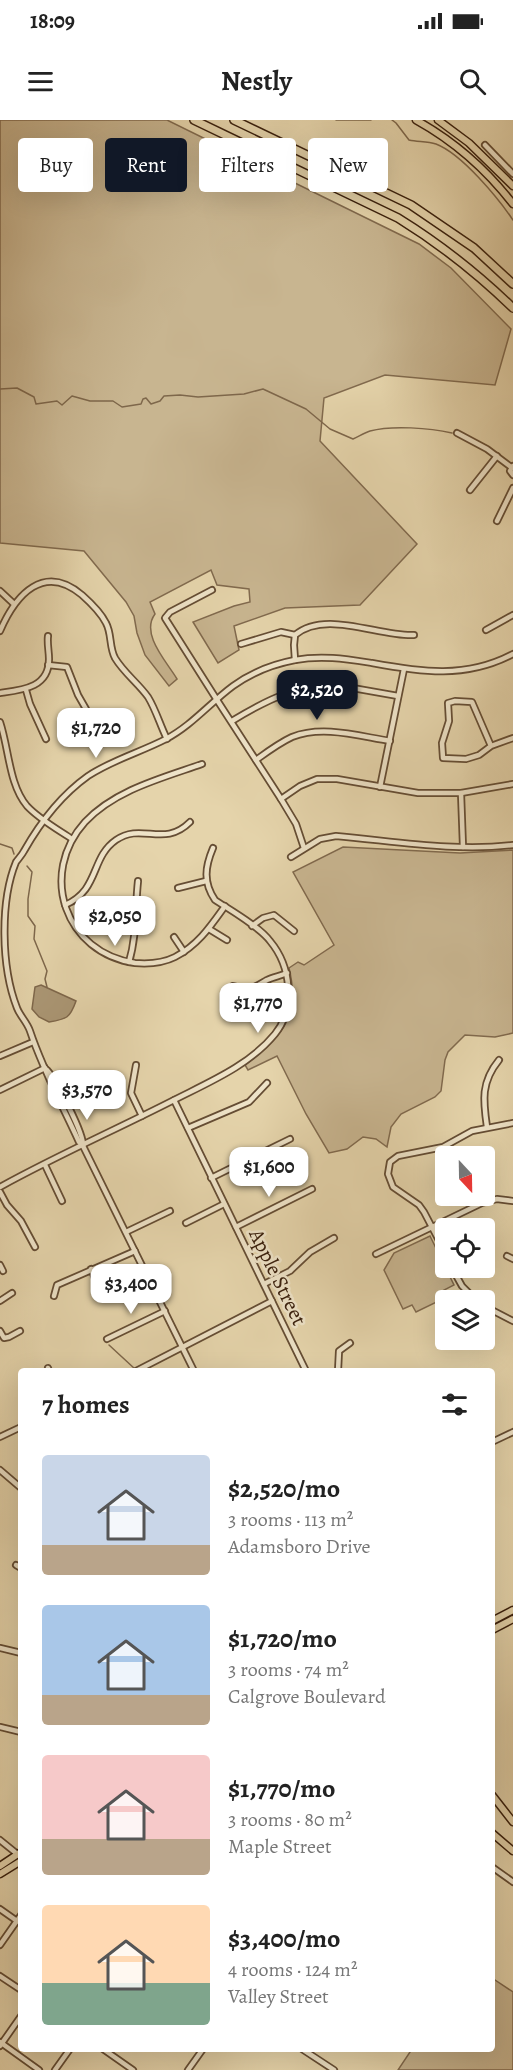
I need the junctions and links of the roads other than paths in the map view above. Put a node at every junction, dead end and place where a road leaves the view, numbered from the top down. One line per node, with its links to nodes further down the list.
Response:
1 (194, 120): 10 (highway)
2 (234, 120): 9 (highway)
3 (416, 120): 8 (main road)
4 (438, 120): 7 (main road)
5 (485, 145): 6 (street)
6 (513, 174)
7 (513, 186)
8 (513, 204)
9 (512, 281)
10 (513, 309)
11 (457, 433): 12 (street)
12 (497, 456): 13 (street); 16 (street)
13 (512, 466): 14 (street)
14 (513, 475)
15 (513, 488): 17 (street)
16 (470, 490)
17 (497, 521)
18 (212, 590): 35 (street)
19 (0, 591): 20 (street)
20 (14, 604): 23 (street); 41 (street)
21 (513, 615): 22 (street)
22 (486, 630)
23 (0, 631)
24 (296, 635): 25 (street); 27 (street); 29 (street)
25 (414, 635)
26 (48, 636): 30 (street)
27 (241, 644)
28 (513, 654): 31 (street)
29 (295, 660): 31 (street); 35 (street)
30 (48, 665): 32 (street); 36 (street)
31 (404, 669): 34 (street)
32 (26, 690): 33 (street); 40 (street)
33 (0, 693)
34 (398, 696): 38 (street); 42 (street)
35 (217, 700): 38 (street); 41 (street)
36 (86, 709)
37 (0, 722): 50 (street)
38 (232, 722): 44 (street)
39 (513, 738): 43 (street)
40 (46, 739)
41 (167, 739): 50 (street)
42 (390, 741): 44 (street); 47 (street)
43 (491, 747): 43 (street)
44 (256, 760): 49 (street)
45 (202, 764): 52 (street)
46 (513, 784): 48 (street)
47 (381, 787): 48 (street); 49 (street)
48 (461, 793): 54 (street)
49 (281, 799): 56 (street)
50 (43, 820): 52 (street); 72 (street)
51 (190, 822): 61 (street)
52 (72, 839): 61 (street)
53 (513, 845): 54 (street)
54 (463, 847): 56 (street)
55 (213, 848): 59 (street)
56 (304, 848): 57 (street)
57 (291, 857)
58 (138, 881): 69 (street)
59 (206, 881): 60 (street); 62 (street)
60 (178, 888)
61 (65, 905): 69 (street)
62 (225, 906): 63 (street); 64 (street)
63 (252, 926): 65 (street); 70 (street)
64 (209, 929): 67 (street); 68 (street)
65 (294, 931)
66 (174, 937): 68 (street)
67 (227, 939)
68 (184, 952): 69 (street)
69 (129, 962)
70 (287, 974): 71 (street); 79 (street)
71 (233, 986)
72 (33, 1042): 73 (street); 76 (street)
73 (0, 1056)
74 (499, 1060): 82 (street)
75 (136, 1065): 80 (street)
76 (45, 1068): 78 (street); 85 (street)
77 (267, 1083): 83 (street)
78 (0, 1090)
79 (174, 1100): 80 (street); 83 (street, Apple Street)
80 (142, 1116): 85 (street)
81 (513, 1123): 82 (street)
82 (487, 1127): 97 (street)
83 (188, 1128): 87 (street, Apple Street)
84 (290, 1139): 87 (street)
85 (83, 1146): 86 (street); 98 (street)
86 (45, 1165): 88 (street); 91 (street)
87 (211, 1178): 93 (street, Apple Street)
88 (0, 1187)
89 (312, 1189): 96 (street)
90 (0, 1192): 101 (street)
91 (62, 1201)
92 (513, 1201): 97 (street)
93 (224, 1204): 95 (street); 96 (street, Apple Street)
94 (170, 1210): 98 (street)
95 (186, 1223)
96 (236, 1227): 110 (street, Apple Street)
97 (432, 1227): 99 (street); 103 (street)
98 (126, 1232): 102 (street)
99 (435, 1233)
100 (334, 1238): 110 (street)
101 (35, 1247)
102 (135, 1251): 107 (street); 115 (street)
103 (376, 1254)
104 (507, 1256): 105 (street)
105 (513, 1259)
106 (0, 1265): 108 (street)
107 (91, 1269): 109 (street); 112 (street)
108 (3, 1271)
109 (97, 1283)
110 (264, 1284): 114 (street, Apple Street)
111 (12, 1293): 113 (street)
112 (54, 1296)
113 (0, 1301)
114 (272, 1301): 122 (street); 125 (street, Apple Street)
115 (165, 1311): 120 (street); 122 (street)
116 (495, 1312): 117 (street)
117 (513, 1321)
118 (0, 1331): 119 (street)
119 (20, 1331)
120 (107, 1339)
121 (350, 1343): 126 (street)
122 (183, 1347): 123 (street); 124 (street)
123 (142, 1368)
124 (193, 1368)
125 (305, 1368)
126 (338, 1368)
127 (18, 1428): 129 (street)
128 (513, 1432): 130 (street)
129 (0, 1437)
130 (495, 1441)
131 (0, 1470): 132 (street)
132 (18, 1485)
133 (513, 1610): 134 (main road)
134 (495, 1619)
135 (513, 1619): 136 (main road)
136 (495, 1629)
137 (0, 1648): 138 (street)
138 (18, 1652)
139 (0, 1727): 140 (street)
140 (18, 1731)
141 (495, 1799): 142 (main road)
142 (513, 1822)
143 (495, 1836): 145 (main road)
144 (0, 1840): 146 (street)
145 (513, 1851)
146 (18, 1854)
147 (18, 1857): 149 (main road)
148 (18, 1858): 151 (main road)
149 (0, 1866)
150 (495, 1868): 152 (street)
151 (0, 1874)
152 (513, 1882)
153 (0, 1909): 155 (street)
154 (18, 1919): 155 (street)
155 (16, 1921): 156 (street)
156 (0, 1945)
157 (0, 1976): 158 (street)
158 (18, 1988)
159 (18, 2020): 160 (street)
160 (1, 2044): 166 (street)
161 (68, 2052): 167 (street)
162 (107, 2052): 165 (street)
163 (200, 2052): 170 (street)
164 (307, 2052): 171 (street)
165 (125, 2065): 168 (street); 169 (street)
166 (39, 2070)
167 (55, 2070)
168 (122, 2070)
169 (133, 2070)
170 (188, 2070)
171 (334, 2070)

